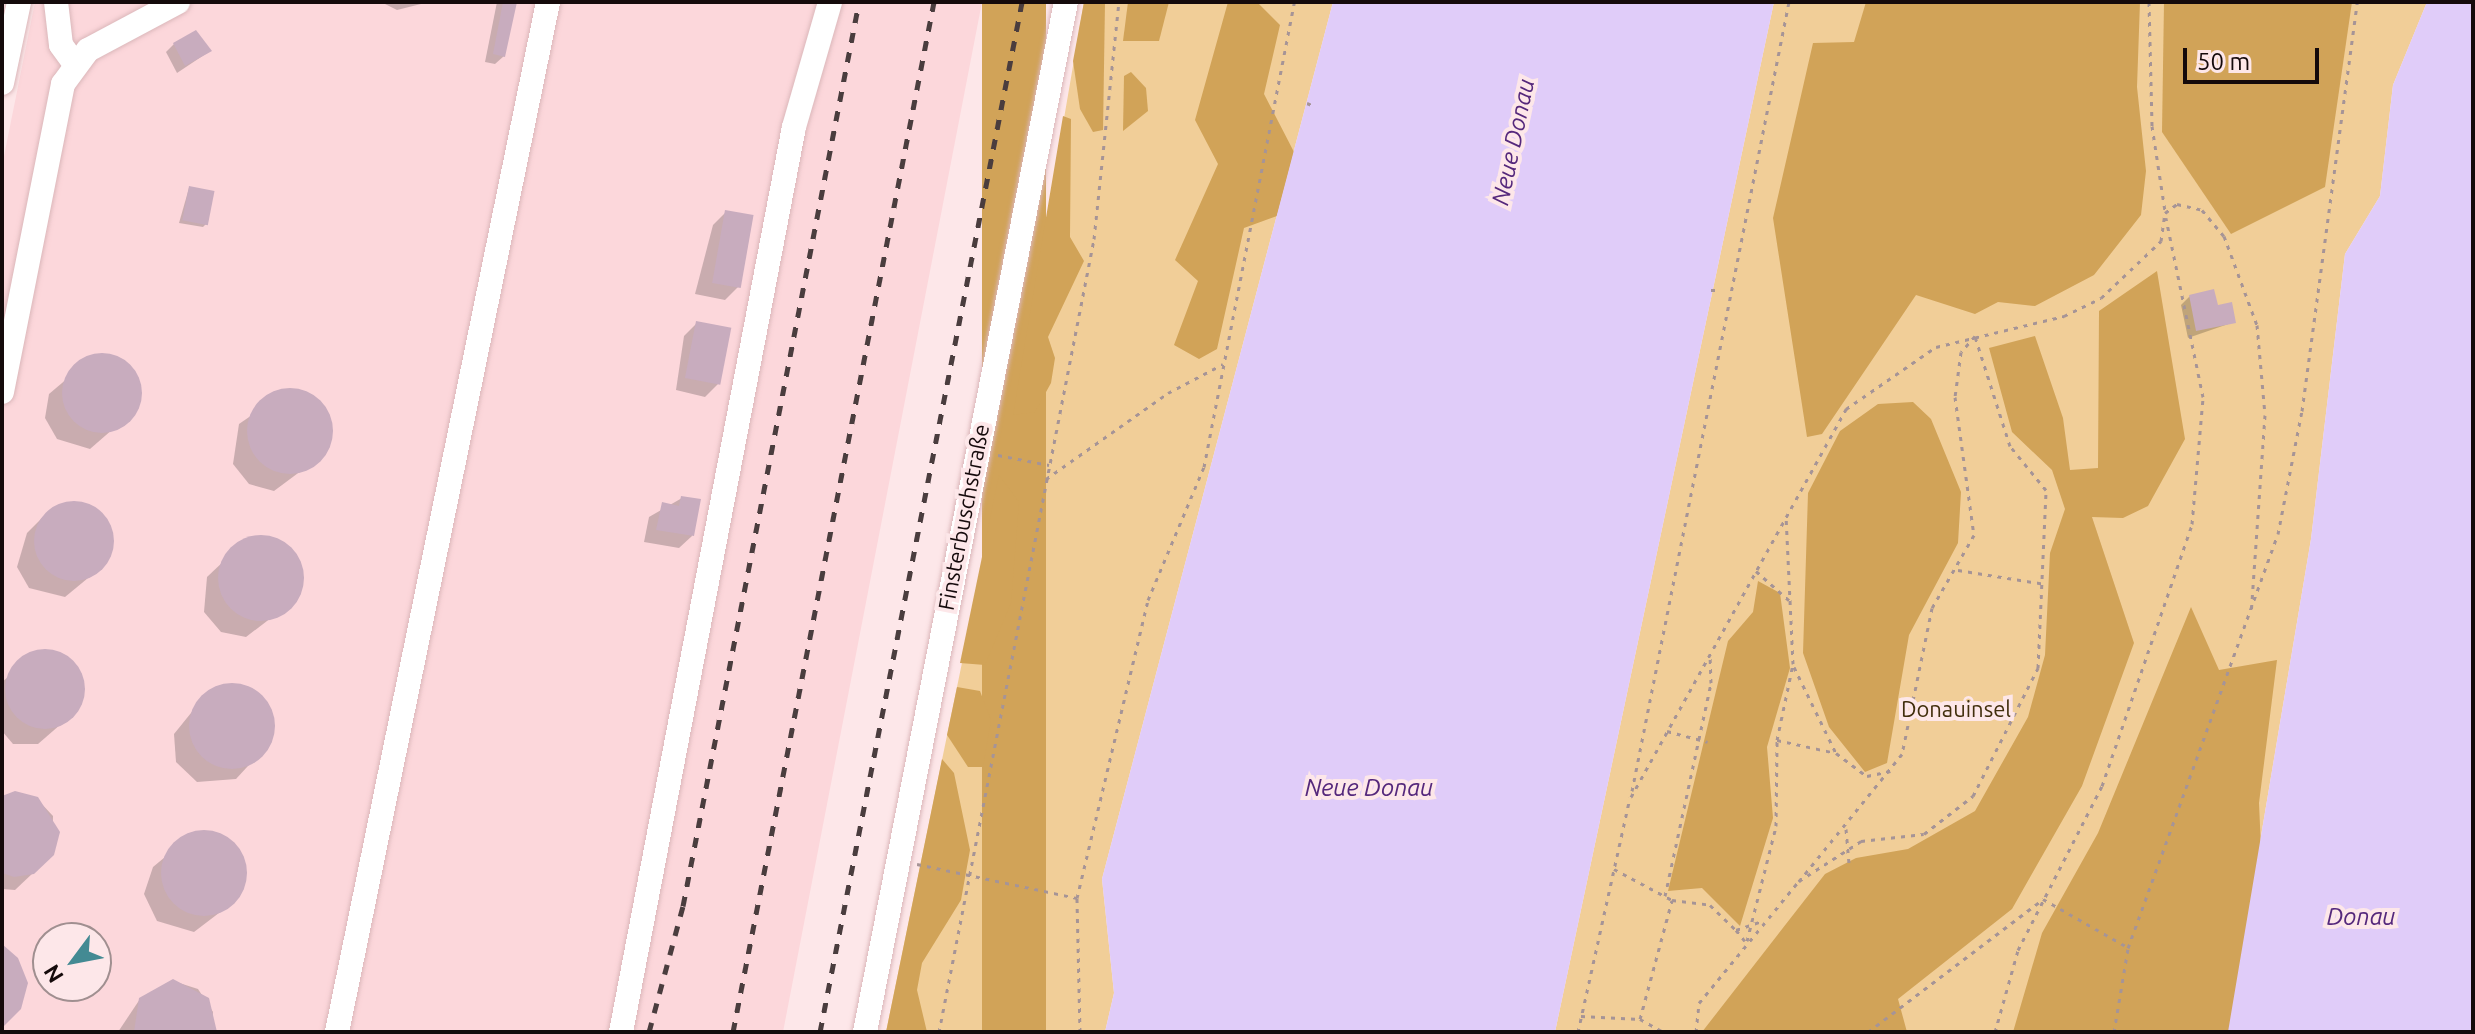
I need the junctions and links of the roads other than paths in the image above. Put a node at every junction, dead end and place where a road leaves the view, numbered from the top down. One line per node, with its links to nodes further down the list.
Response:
1 (19, 2): 8 (street)
2 (56, 2): 7 (street)
3 (178, 2): 7 (street)
4 (548, 2): 10 (street)
5 (830, 2): 11 (street)
6 (1066, 2): 12 (street, Finsterbuschstraße)
7 (74, 63): 9 (street)
8 (2, 83)
9 (2, 392)
10 (337, 1032)
11 (621, 1032)
12 (865, 1032)

